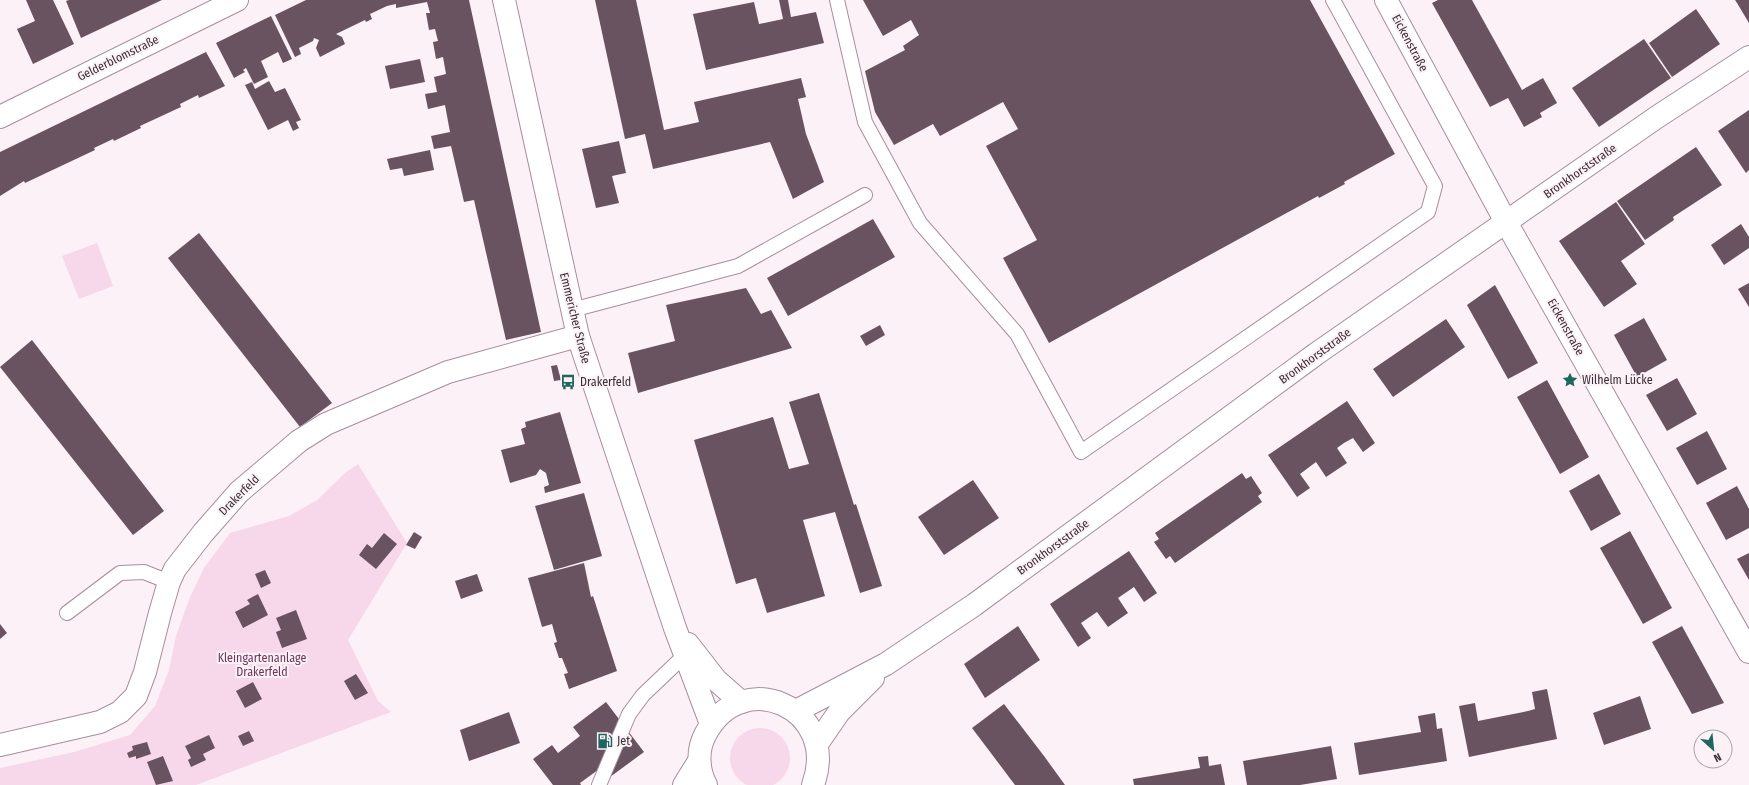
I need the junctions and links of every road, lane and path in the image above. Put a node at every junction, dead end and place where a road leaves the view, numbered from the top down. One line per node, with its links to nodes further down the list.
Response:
1 (237, 0): 7 (street, Gelderblomstraße)
2 (504, 0): 10 (street, Emmericher Straße)
3 (836, 0): 4 (lane)
4 (1333, 0)
5 (1386, 0): 9 (street, Eickenstraße)
6 (1749, 57): 9 (street, Bronkhorststraße)
7 (0, 117)
8 (865, 195): 10 (lane)
9 (1506, 222): 15 (street, Eickenstraße); 17 (street, Bronkhorststraße)
10 (572, 310): 11 (street, Emmericher Straße)
11 (578, 336): 12 (street, Drakerfeld); 14 (street, Emmericher Straße)
12 (169, 582): 13 (lane); 22 (street, Drakerfeld)
13 (67, 613)
14 (675, 628): 16 (street, Emmericher Straße); 18 (street, Emmericher Straße)
15 (1749, 652)
16 (685, 655): 20 (street, Emmericher Straße); 24 (lane)
17 (886, 664): 19 (street, Bronkhorststraße); 21 (street, Bronkhorststraße)
18 (741, 702): 19 (street); 20 (street)
19 (796, 711): 21 (street)
20 (711, 724): 23 (street)
21 (817, 744): 27 (street)
22 (0, 745)
23 (699, 761): 25 (street); 26 (street)
24 (599, 785)
25 (684, 785)
26 (706, 785)
27 (813, 785)

